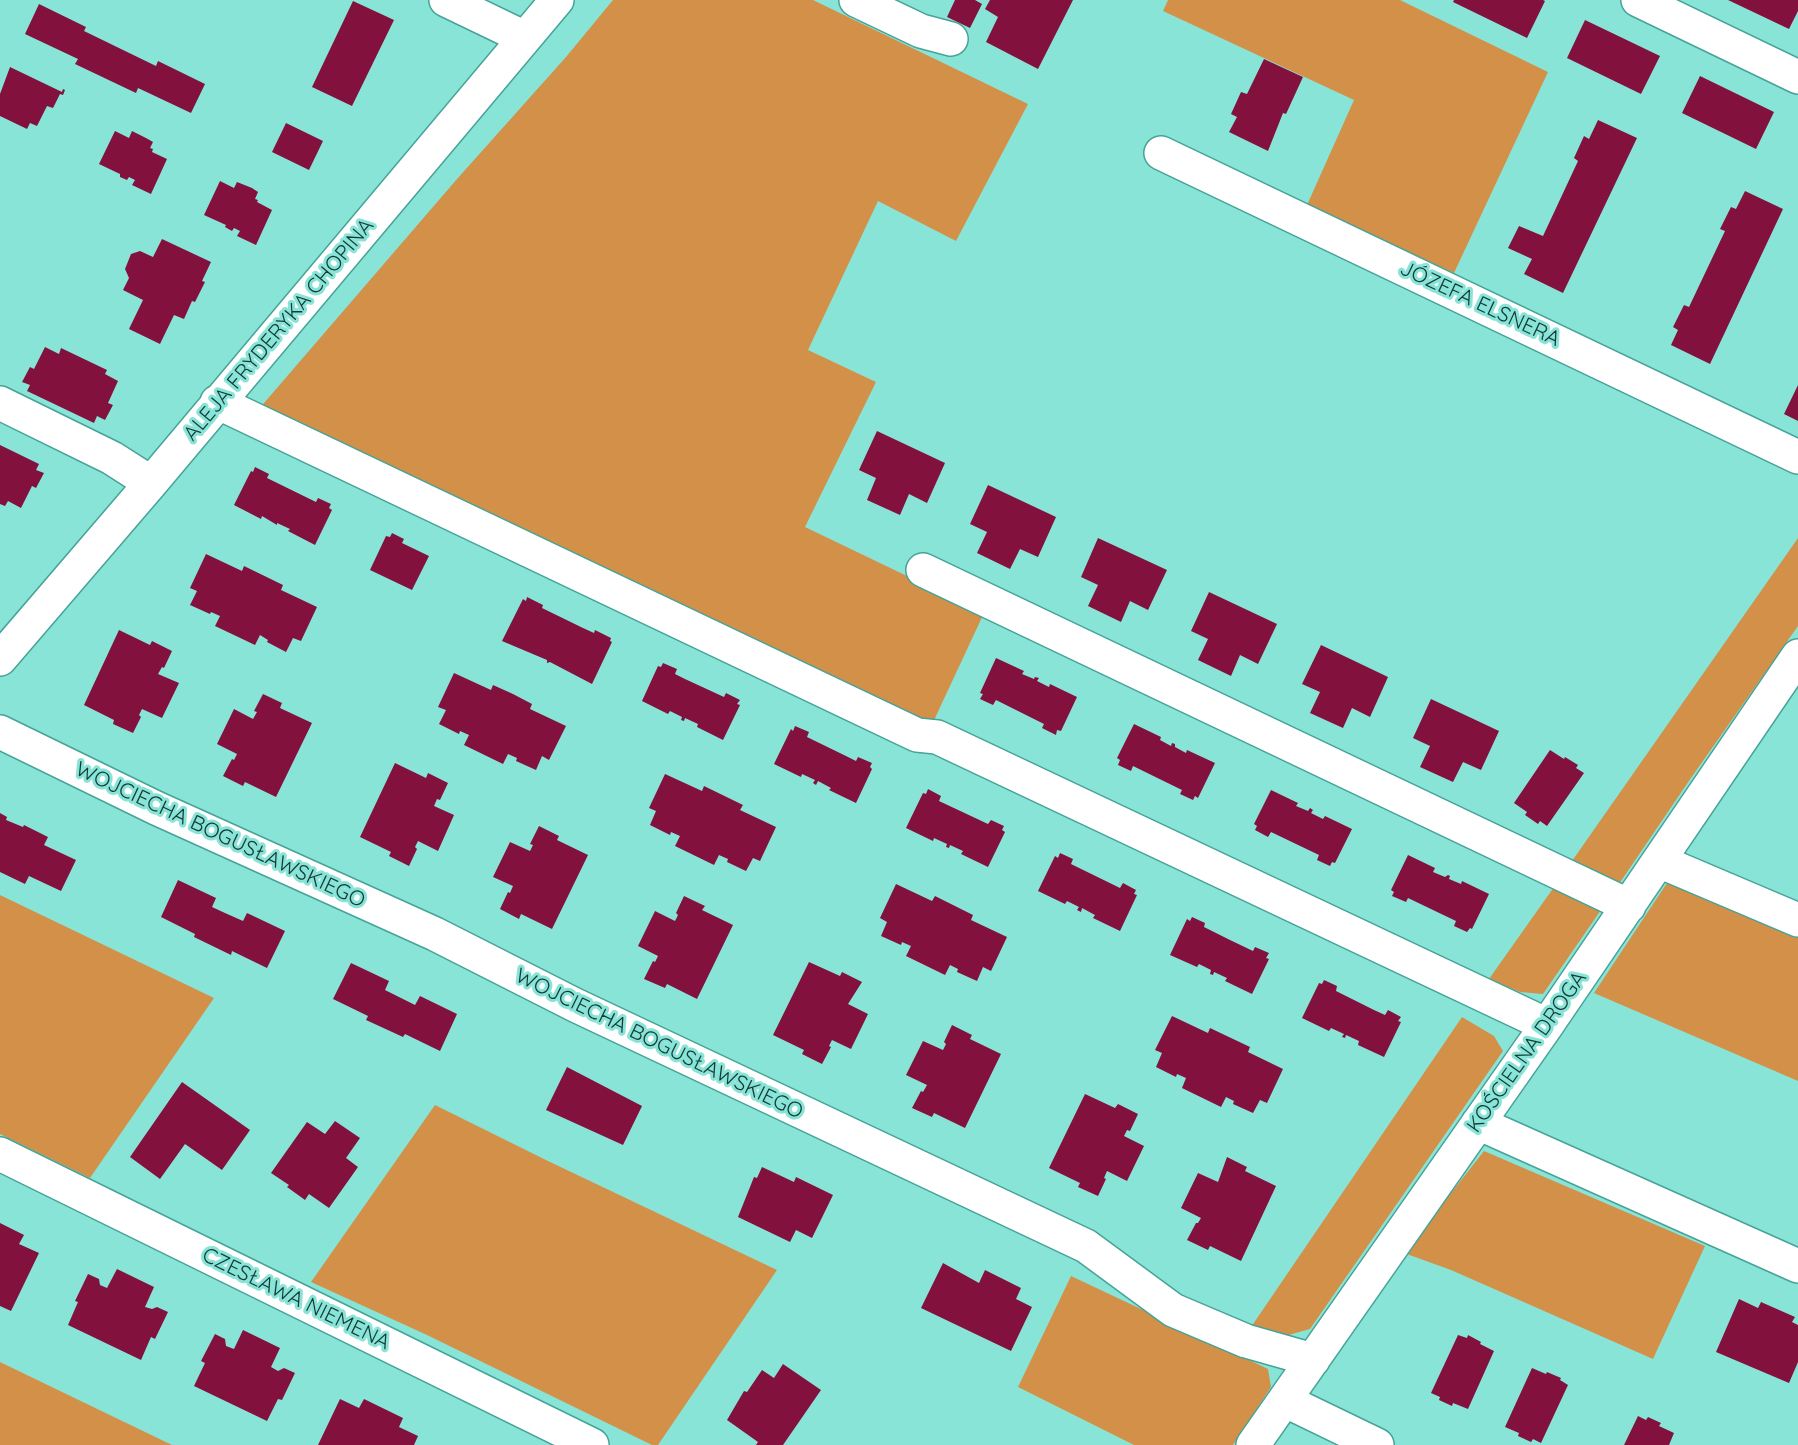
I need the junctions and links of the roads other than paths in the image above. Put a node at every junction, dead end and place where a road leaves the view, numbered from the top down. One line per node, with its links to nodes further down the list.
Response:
1 (446, 0): 5 (street)
2 (557, 0): 5 (street, ALEJA FRYDERYKA CHOPINA)
3 (856, 0): 6 (street)
4 (1638, 0): 7 (street)
5 (525, 38): 9 (street, ALEJA FRYDERYKA CHOPINA)
6 (951, 39)
7 (1798, 77)
8 (1161, 153): 11 (street, JÓZEFA ELSNERA)
9 (217, 402): 12 (street, ALEJA FRYDERYKA CHOPINA); 20 (street)
10 (0, 403): 12 (street)
11 (1798, 457)
12 (152, 483): 15 (street, ALEJA FRYDERYKA CHOPINA)
13 (923, 570): 18 (street)
14 (1798, 656): 17 (street, KOŚCIELNA DROGA)
15 (0, 659)
16 (0, 732): 24 (street, WOJCIECHA BOGUSŁAWSKIEGO)
17 (1659, 861): 18 (street, KOŚCIELNA DROGA); 19 (street)
18 (1629, 906): 20 (street, KOŚCIELNA DROGA)
19 (1798, 920)
20 (1547, 1025): 21 (street, KOŚCIELNA DROGA)
21 (1478, 1123): 23 (street); 24 (street, KOŚCIELNA DROGA)
22 (0, 1154): 26 (street, CZESŁAWA NIEMENA)
23 (1798, 1266)
24 (1313, 1360): 25 (street, KOŚCIELNA DROGA)
25 (1286, 1401): 27 (street, KOŚCIELNA DROGA); 28 (street)
26 (592, 1445)
27 (1253, 1445)
28 (1377, 1445)

